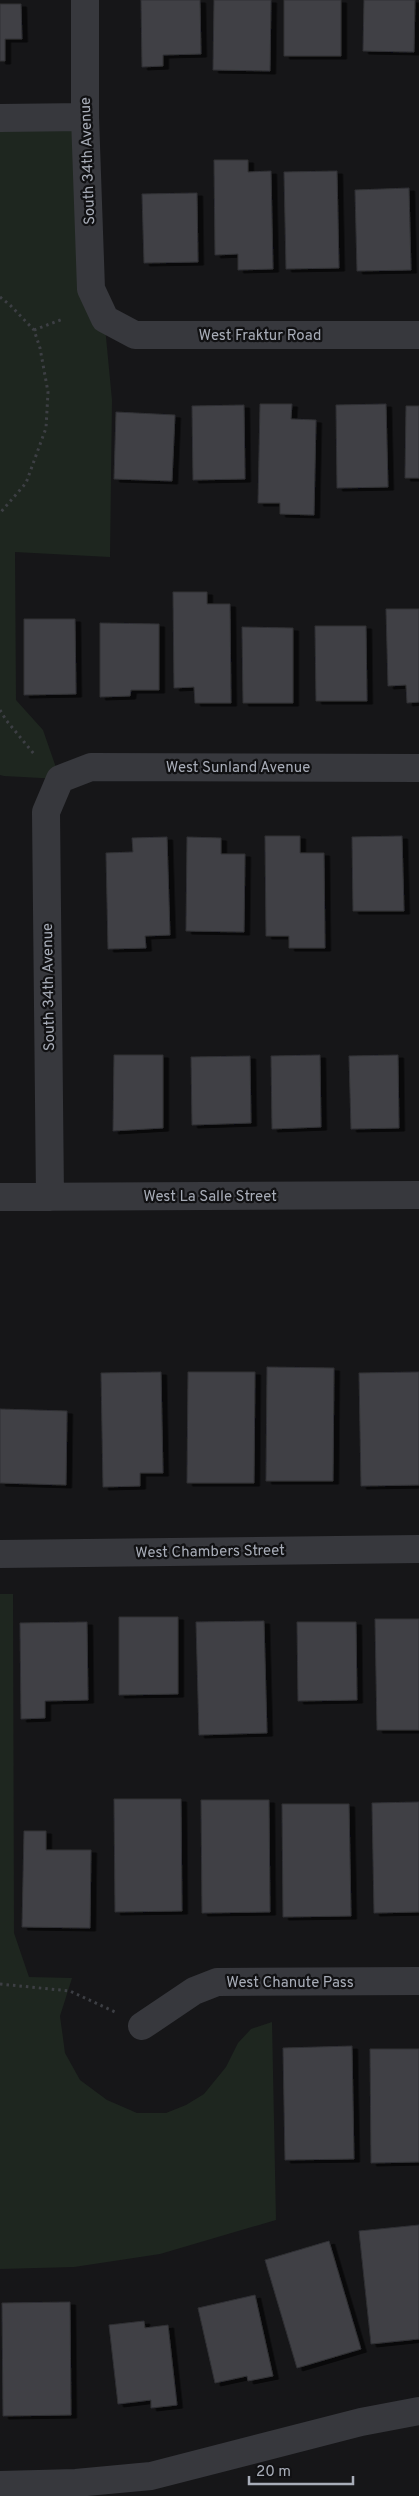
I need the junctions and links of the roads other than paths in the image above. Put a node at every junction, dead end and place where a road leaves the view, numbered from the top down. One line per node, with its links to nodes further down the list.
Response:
1 (85, 0): 3 (street, South 34th Avenue)
2 (0, 118): 3 (street)
3 (85, 118): 4 (street, South 34th Avenue)
4 (105, 319): 5 (street, West Fraktur Road)
5 (419, 335)
6 (419, 768): 7 (street, West Sunland Avenue)
7 (60, 780): 10 (street, South 34th Avenue)
8 (419, 1195): 10 (street, West La Salle Street)
9 (0, 1197): 10 (street, West La Salle Street)
10 (50, 1197)
11 (419, 1549): 12 (street, West Chambers Street)
12 (0, 1554)
13 (419, 1981): 14 (street, West Chanute Pass)
14 (142, 2026)
15 (419, 2411): 16 (street)
16 (0, 2485)

